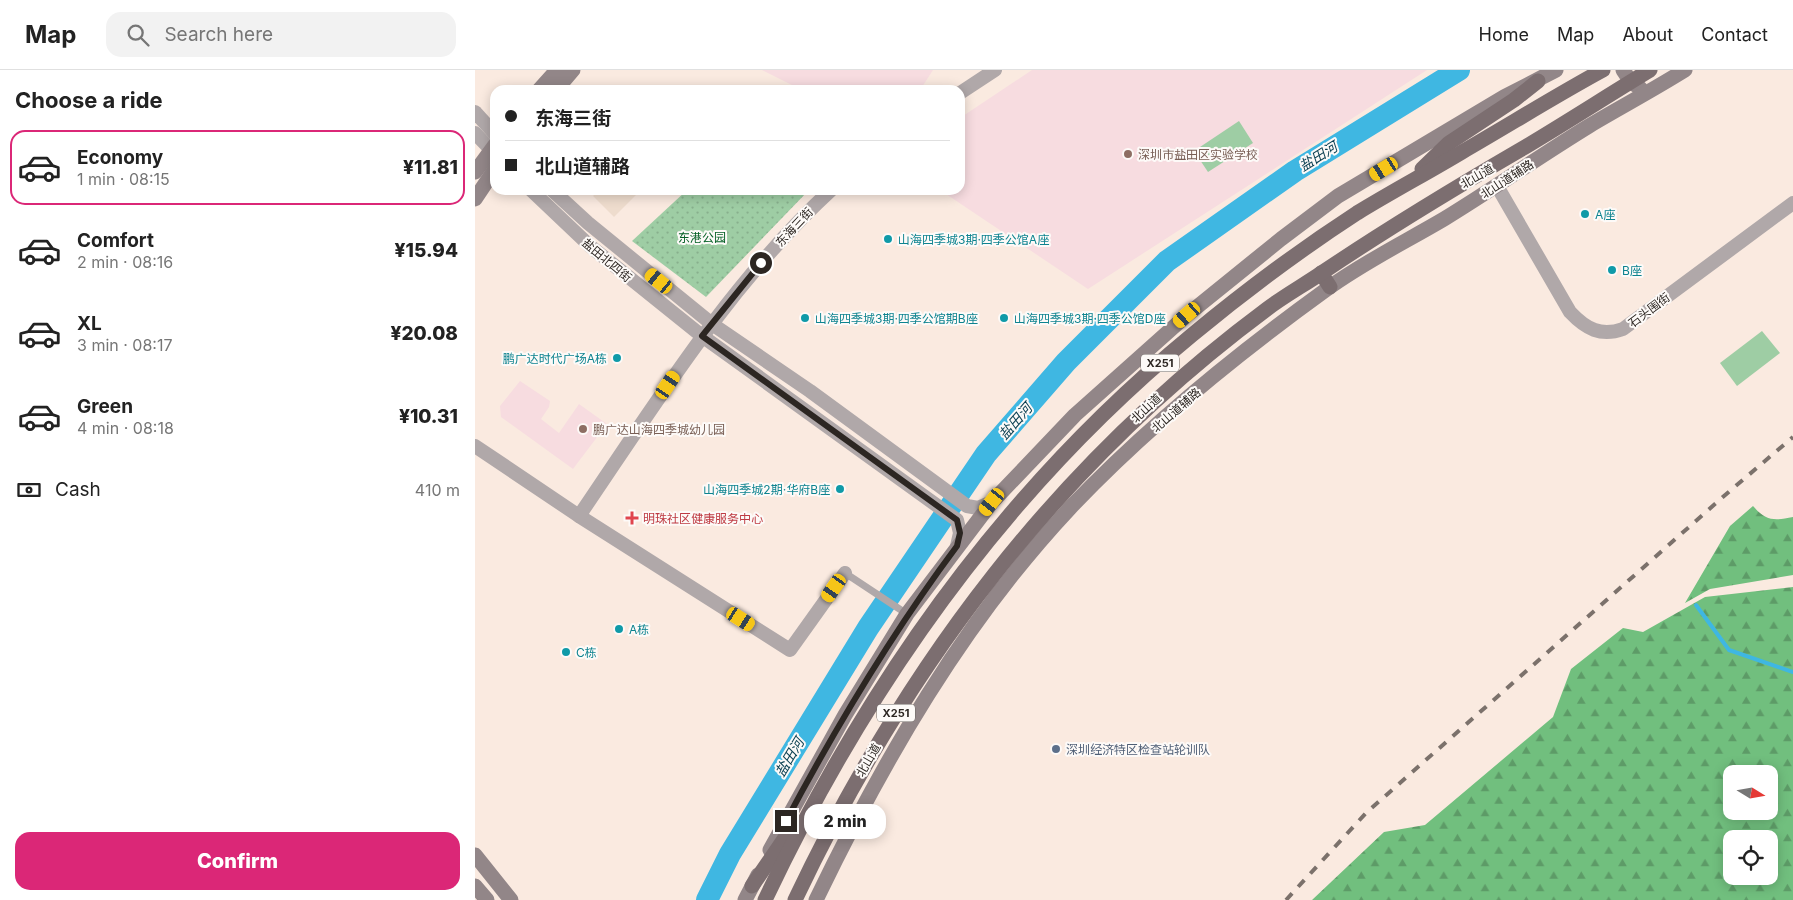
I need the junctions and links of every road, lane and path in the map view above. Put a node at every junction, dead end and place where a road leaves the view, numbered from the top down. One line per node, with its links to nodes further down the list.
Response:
1 (557, 70): 10 (street)
2 (573, 70): 11 (street)
3 (995, 70): 12 (street)
4 (1557, 70): 9 (street)
5 (1603, 70): 22 (main road, 北山道 / X251)
6 (1685, 70): 13 (street, 北山道辅路)
7 (1648, 71): 8 (main road, 北山道 / X251); 13 (street)
8 (1627, 76): 13 (street); 28 (main road, 北山道 / X251)
9 (1538, 81): 22 (main road); 33 (street)
10 (544, 85)
11 (560, 85)
12 (965, 90)
13 (1647, 94): 21 (street, 北山道辅路)
14 (475, 112): 15 (street)
15 (490, 128)
16 (475, 133): 17 (street)
17 (490, 146)
18 (490, 154): 19 (street)
19 (475, 172)
20 (490, 176): 26 (street)
21 (1497, 186): 27 (street, 石头围街); 29 (street, 北山道辅路)
22 (1403, 188): 40 (main road, 北山道 / X251)
23 (536, 195): 31 (street, 盐田北四街)
24 (557, 195): 30 (street, 盐田北四街)
25 (826, 195): 30 (street, 东海三街)
26 (475, 199)
27 (1793, 203)
28 (1321, 273): 29 (main road); 35 (main road, 北山道 / X251)
29 (1330, 287): 37 (street, 北山道辅路)
30 (712, 324): 31 (street, 东海三街); 33 (street, 盐田北四街)
31 (702, 336): 34 (street, 东海三街); 36 (street, 盐田北四街)
32 (475, 446): 34 (street)
33 (992, 502): 36 (street)
34 (579, 516): 38 (street)
35 (1020, 540): 37 (street); 47 (main road, 北山道 / X251)
36 (957, 546): 39 (street)
37 (1025, 562): 48 (street, 北山道辅路)
38 (845, 572): 39 (lane)
39 (903, 611): 43 (street)
40 (827, 775): 43 (main road); 46 (main road, 北山道 / X251)
41 (475, 855): 45 (street)
42 (475, 886): 44 (street)
43 (748, 893)
44 (487, 900)
45 (511, 900)
46 (765, 900)
47 (795, 900)
48 (816, 900)

